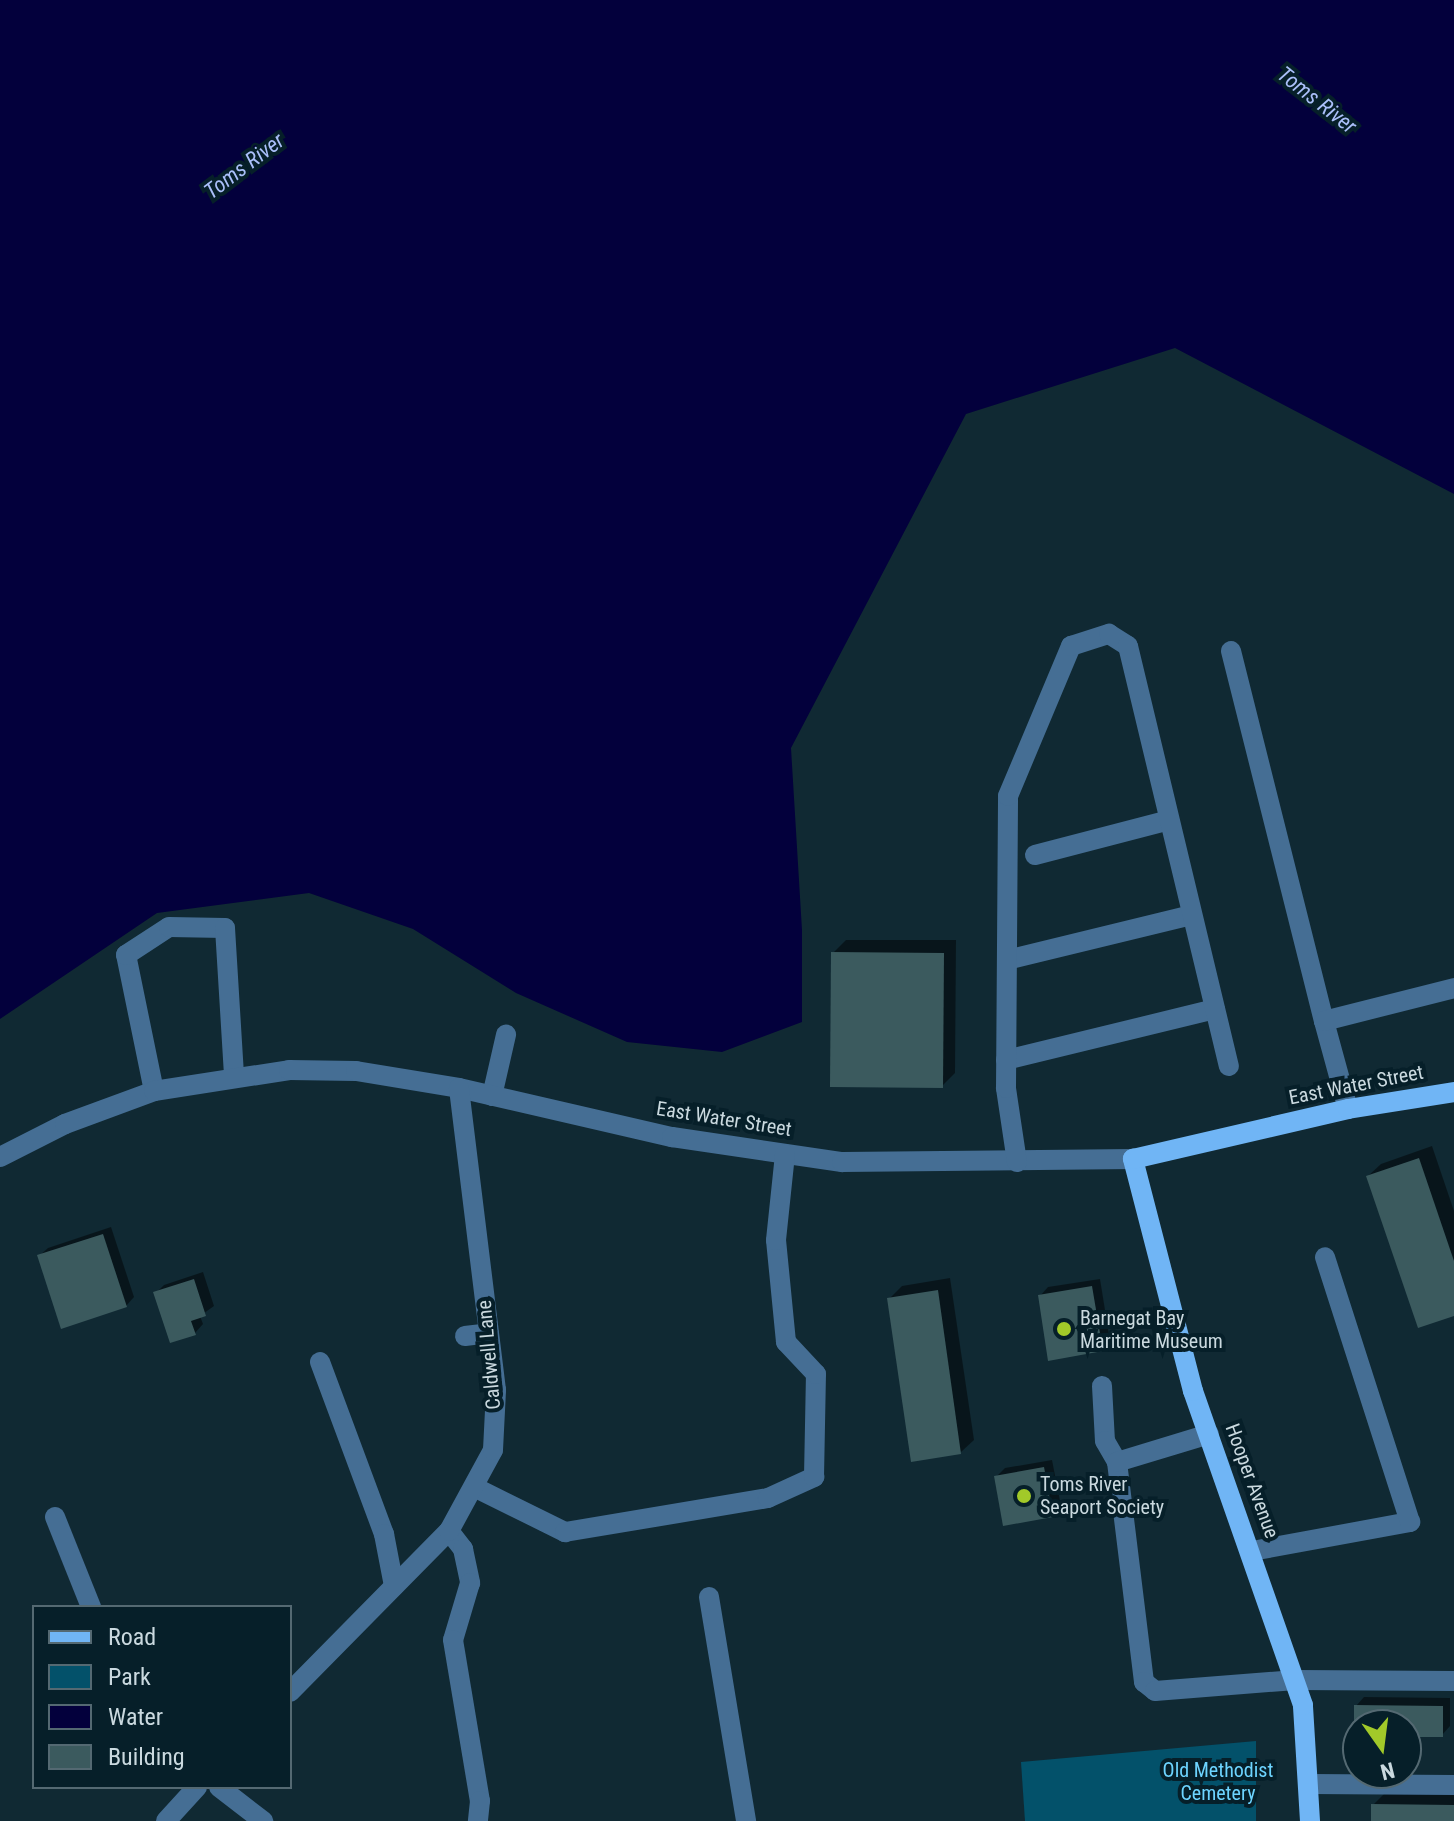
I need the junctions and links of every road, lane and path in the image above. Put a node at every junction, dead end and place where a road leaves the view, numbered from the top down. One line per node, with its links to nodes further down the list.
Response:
1 (1231, 651): 8 (street)
2 (1169, 820): 3 (street); 4 (street); 5 (street)
3 (1035, 855)
4 (1192, 915): 5 (street); 7 (street)
5 (1007, 960): 10 (street)
6 (1454, 988): 8 (street)
7 (1215, 1009): 10 (street); 11 (street)
8 (1324, 1021): 17 (street)
9 (506, 1035): 16 (street)
10 (1006, 1060): 21 (street)
11 (1229, 1066)
12 (234, 1076): 13 (street, East Water Street); 14 (street, East Water Street); 14 (street)
13 (459, 1088): 16 (street, East Water Street); 23 (street, Caldwell Lane)
14 (154, 1091): 19 (street, East Water Street)
15 (1454, 1092): 17 (main road, East Water Street)
16 (492, 1096): 18 (street, East Water Street)
17 (1348, 1109): 20 (main road, East Water Street)
18 (785, 1154): 21 (street, East Water Street); 29 (street)
19 (0, 1157)
20 (1133, 1159): 21 (street, East Water Street); 27 (main road, Hooper Avenue)
21 (1017, 1162)
22 (1325, 1257): 32 (street)
23 (489, 1333): 24 (street); 29 (street, Caldwell Lane)
24 (465, 1336)
25 (320, 1362): 33 (street)
26 (1102, 1386): 28 (street)
27 (1209, 1434): 28 (street); 32 (main road, Hooper Avenue)
28 (1117, 1462): 36 (street)
29 (474, 1487): 31 (street, Caldwell Lane)
30 (55, 1517): 35 (street)
31 (449, 1531): 33 (street, Caldwell Lane); 45 (street)
32 (1252, 1551): 36 (main road, Hooper Avenue)
33 (394, 1586): 38 (street, Caldwell Lane)
34 (709, 1597): 46 (street)
35 (90, 1605)
36 (1296, 1680): 37 (street); 39 (main road, Hooper Avenue)
37 (1454, 1681)
38 (292, 1690)
39 (1310, 1784): 40 (street); 47 (main road, Hooper Avenue)
40 (1454, 1785)
41 (222, 1789): 44 (street)
42 (184, 1792): 43 (street)
43 (166, 1821)
44 (263, 1821)
45 (478, 1821)
46 (746, 1821)
47 (1310, 1821)

